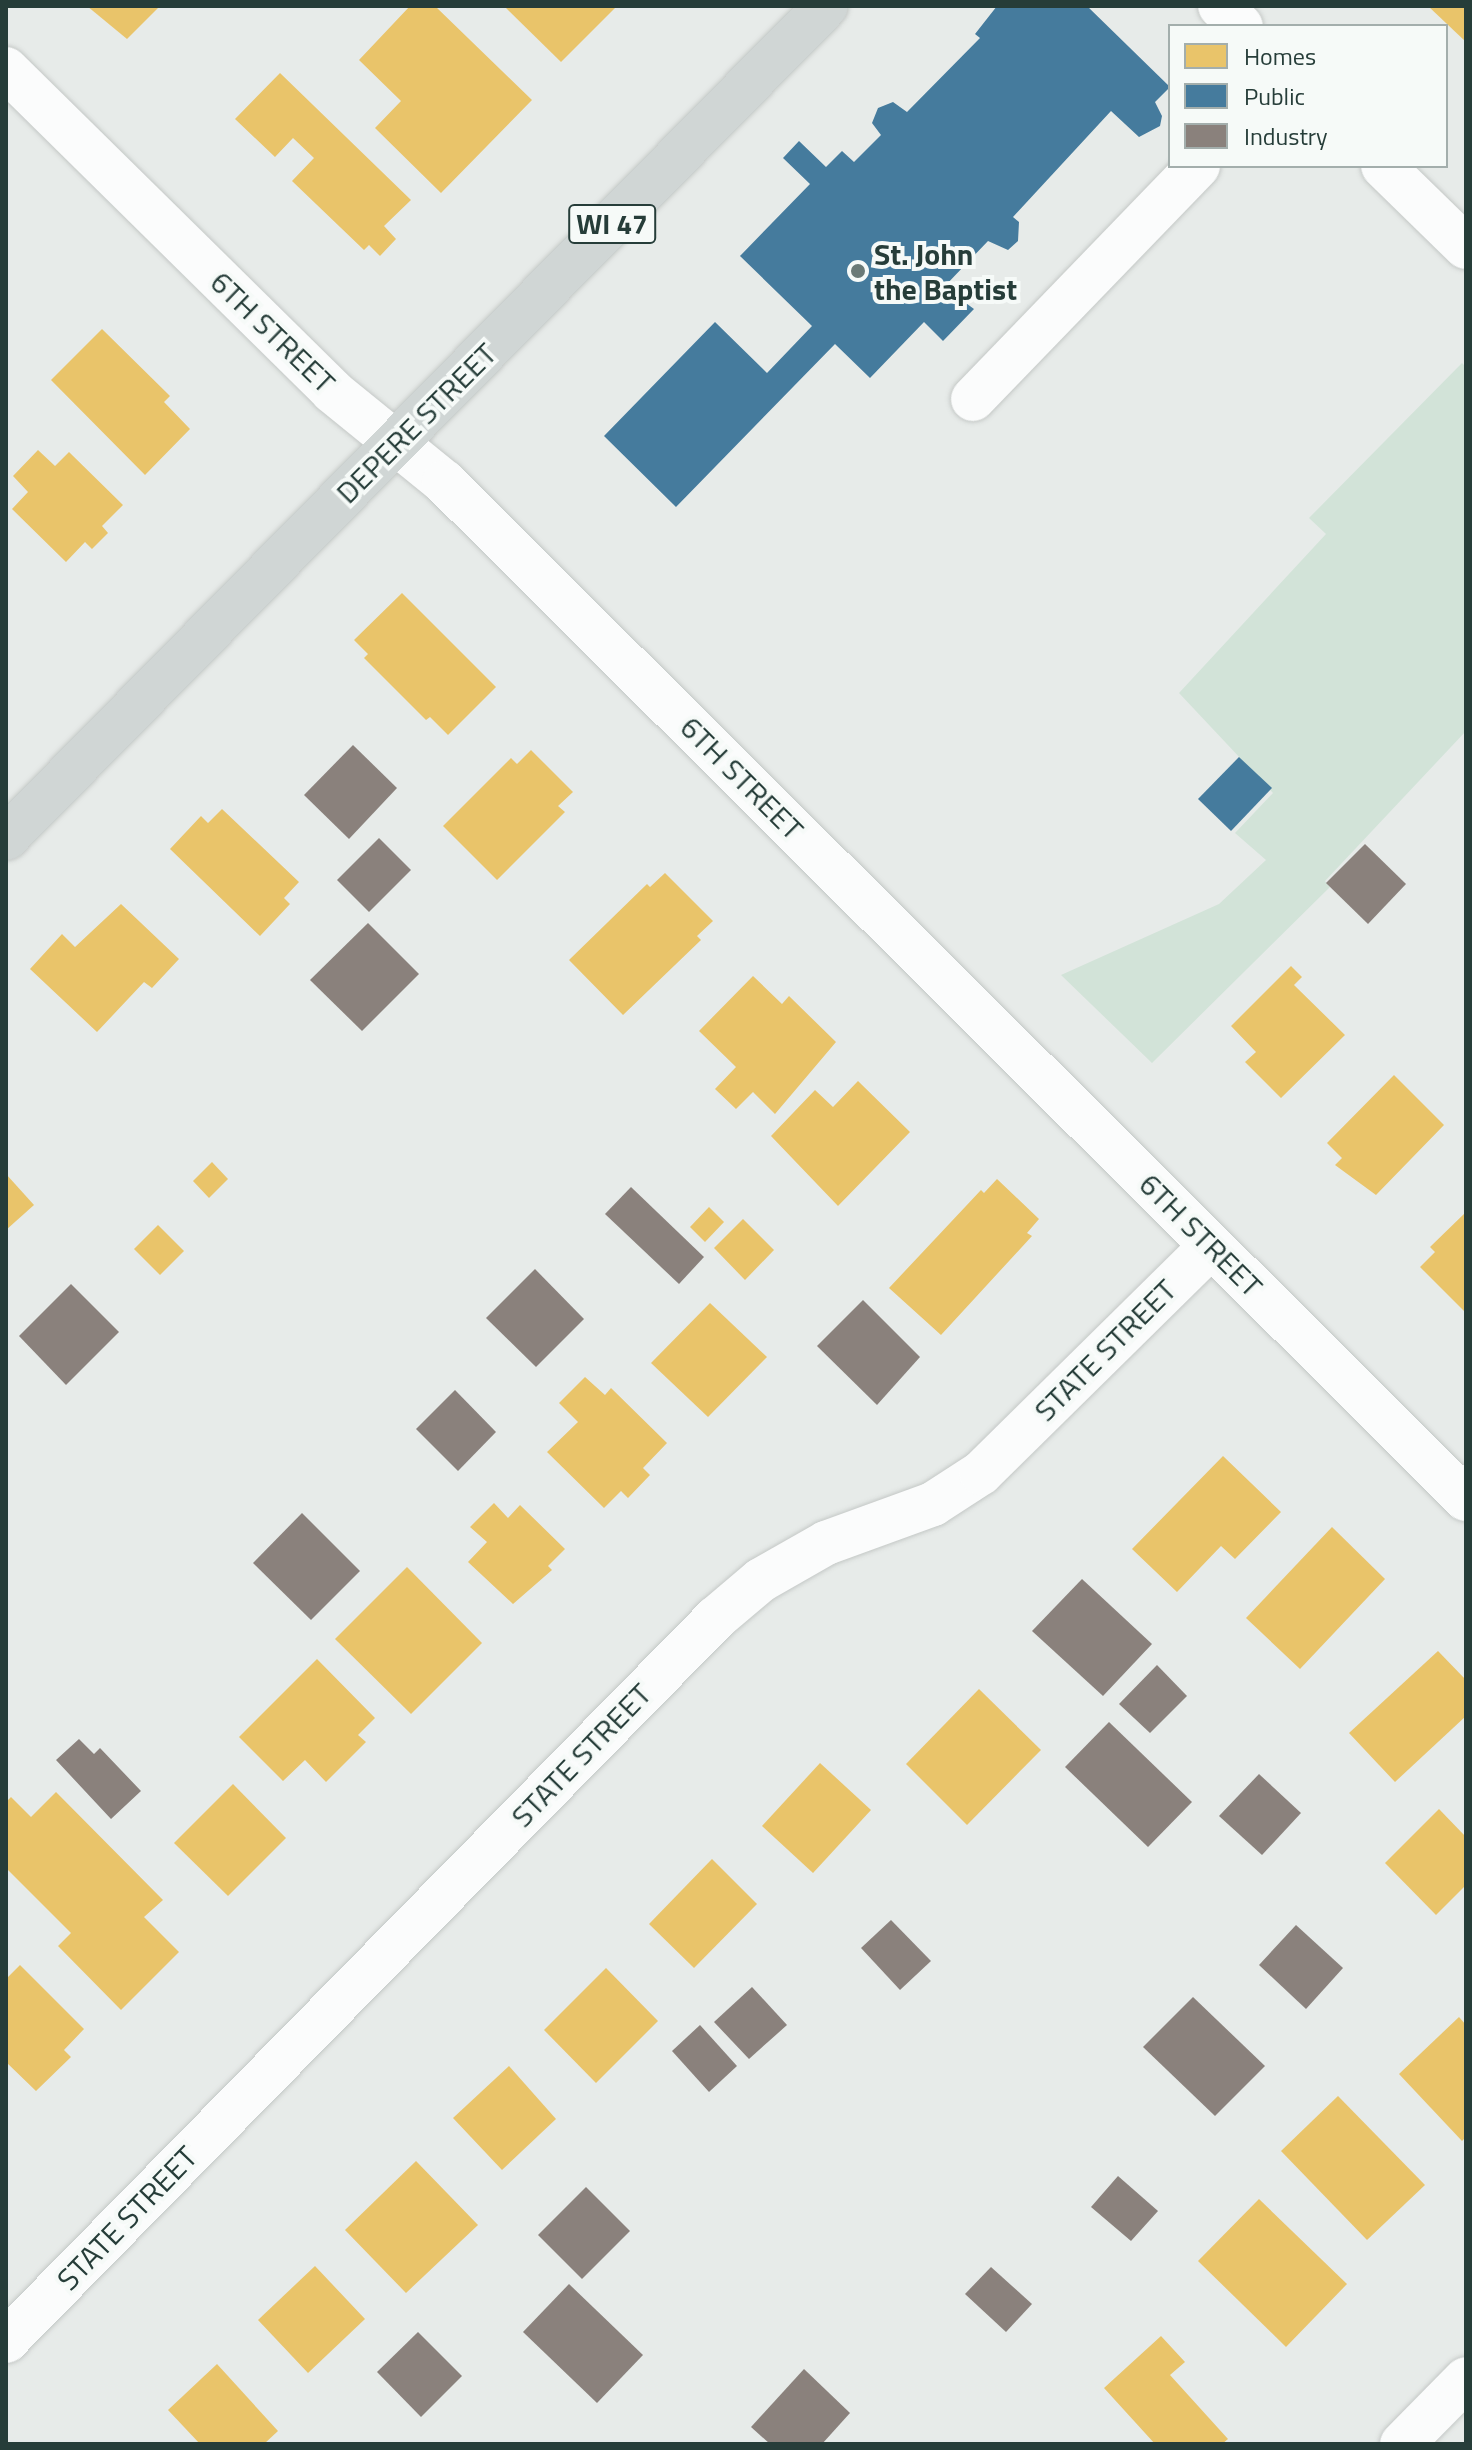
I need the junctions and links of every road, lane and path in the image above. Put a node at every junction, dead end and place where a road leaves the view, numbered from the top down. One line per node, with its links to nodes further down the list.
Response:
1 (826, 6): 9 (main road, DEPERE STREET / WI 47)
2 (1220, 6): 3 (street)
3 (1239, 24)
4 (6, 69): 9 (street, 6TH STREET)
5 (1196, 168): 8 (street)
6 (1385, 168): 7 (street)
7 (1466, 247)
8 (973, 399)
9 (398, 442): 10 (main road, DEPERE STREET / WI 47); 11 (street, 6TH STREET)
10 (6, 838)
11 (1211, 1246): 12 (street, 6TH STREET); 13 (street, STATE STREET)
12 (1466, 1499)
13 (6, 2341)
14 (1466, 2379): 15 (street)
15 (1402, 2444)

